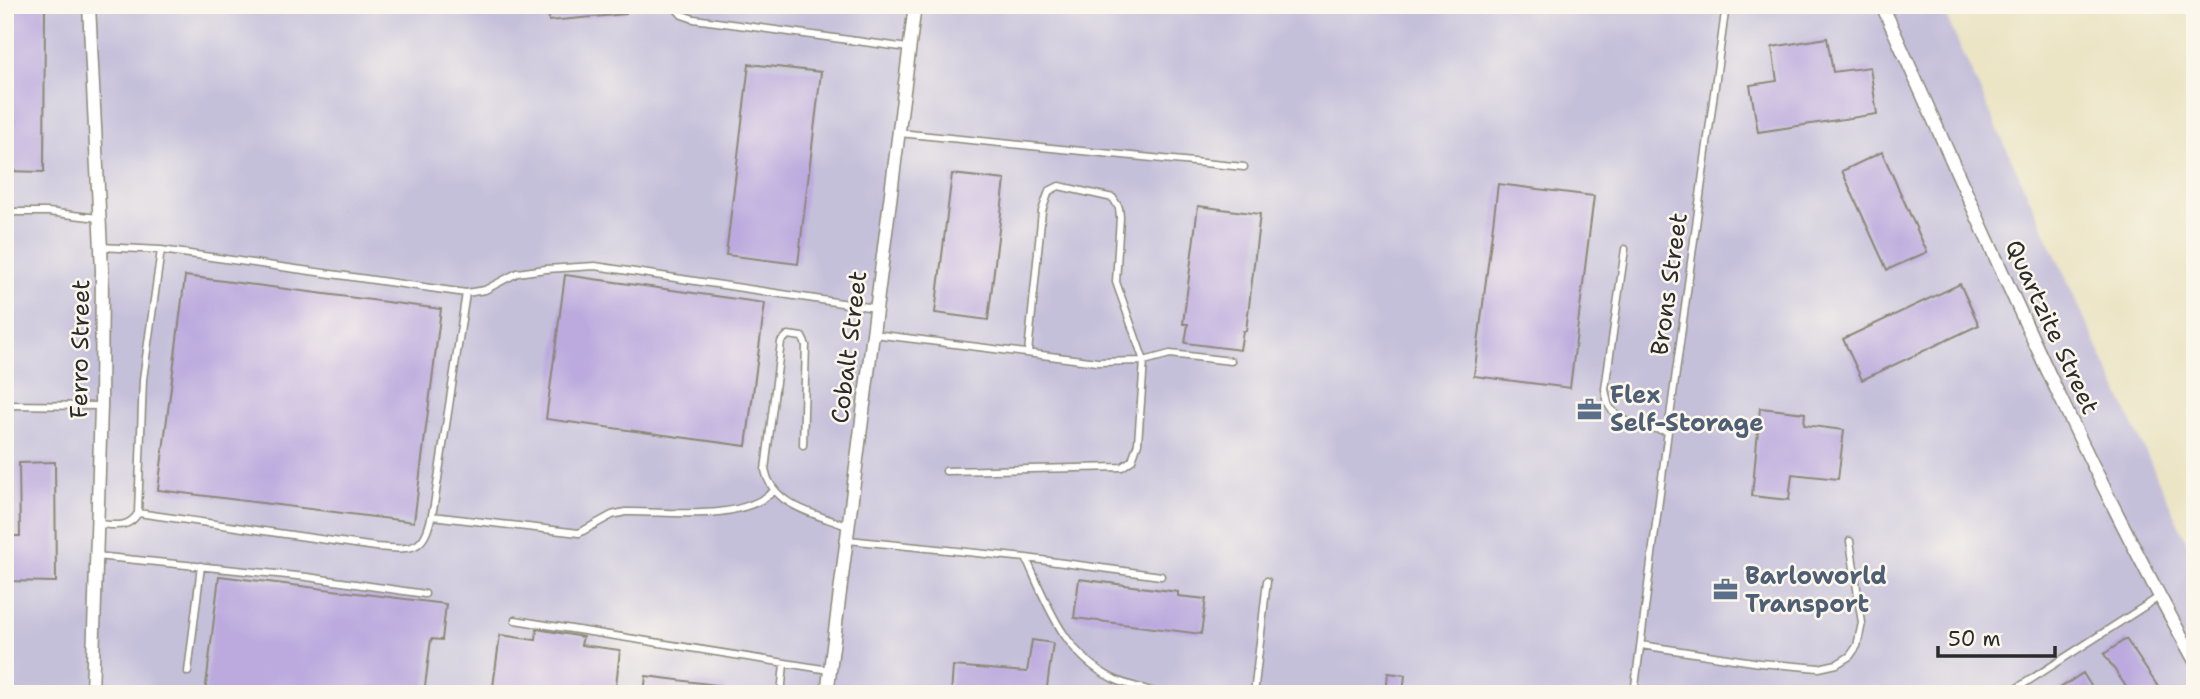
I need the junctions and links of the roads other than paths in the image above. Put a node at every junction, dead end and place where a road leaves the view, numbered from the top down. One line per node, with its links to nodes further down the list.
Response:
1 (89, 5): 10 (street, Ferro Street)
2 (673, 5): 6 (lane)
3 (915, 5): 6 (street, Cobalt Street)
4 (1726, 5): 22 (lane, Brons Street)
5 (1882, 5): 38 (street, Quartzite Street)
6 (908, 48): 7 (street, Cobalt Street)
7 (897, 133): 8 (lane); 15 (street, Cobalt Street)
8 (1244, 167)
9 (5, 212): 10 (lane)
10 (98, 218): 11 (street, Ferro Street)
11 (100, 247): 13 (lane); 21 (street, Ferro Street)
12 (1625, 249): 22 (lane)
13 (160, 250): 14 (lane); 26 (lane)
14 (466, 293): 15 (lane); 27 (lane)
15 (875, 308): 16 (street, Cobalt Street)
16 (872, 334): 17 (lane); 29 (street, Cobalt Street)
17 (1028, 354): 18 (lane); 18 (lane)
18 (1144, 361): 19 (lane); 24 (lane)
19 (1231, 361)
20 (5, 405): 21 (lane)
21 (101, 406): 28 (street, Ferro Street)
22 (1668, 431): 40 (lane, Brons Street)
23 (803, 445): 25 (lane)
24 (946, 471)
25 (774, 491): 27 (lane); 29 (lane)
26 (138, 513): 27 (lane); 28 (lane)
27 (432, 516)
28 (97, 524): 32 (street, Ferro Street)
29 (847, 526): 30 (street, Cobalt Street)
30 (846, 540): 33 (lane); 43 (street, Cobalt Street)
31 (1850, 541): 40 (lane)
32 (96, 556): 34 (lane); 45 (street, Ferro Street)
33 (1026, 558): 35 (lane); 48 (lane)
34 (201, 566): 37 (lane); 44 (lane)
35 (1161, 576)
36 (1267, 581): 49 (lane)
37 (425, 594)
38 (2159, 597): 41 (street, Quartzite Street); 51 (lane)
39 (514, 620): 42 (lane)
40 (1641, 645): 50 (lane, Brons Street)
41 (2195, 662)
42 (784, 664): 43 (lane); 46 (lane)
43 (829, 670): 47 (street, Cobalt Street)
44 (188, 671)
45 (92, 694)
46 (781, 694)
47 (827, 694)
48 (1158, 694)
49 (1254, 694)
50 (1634, 694)
51 (2008, 694)

